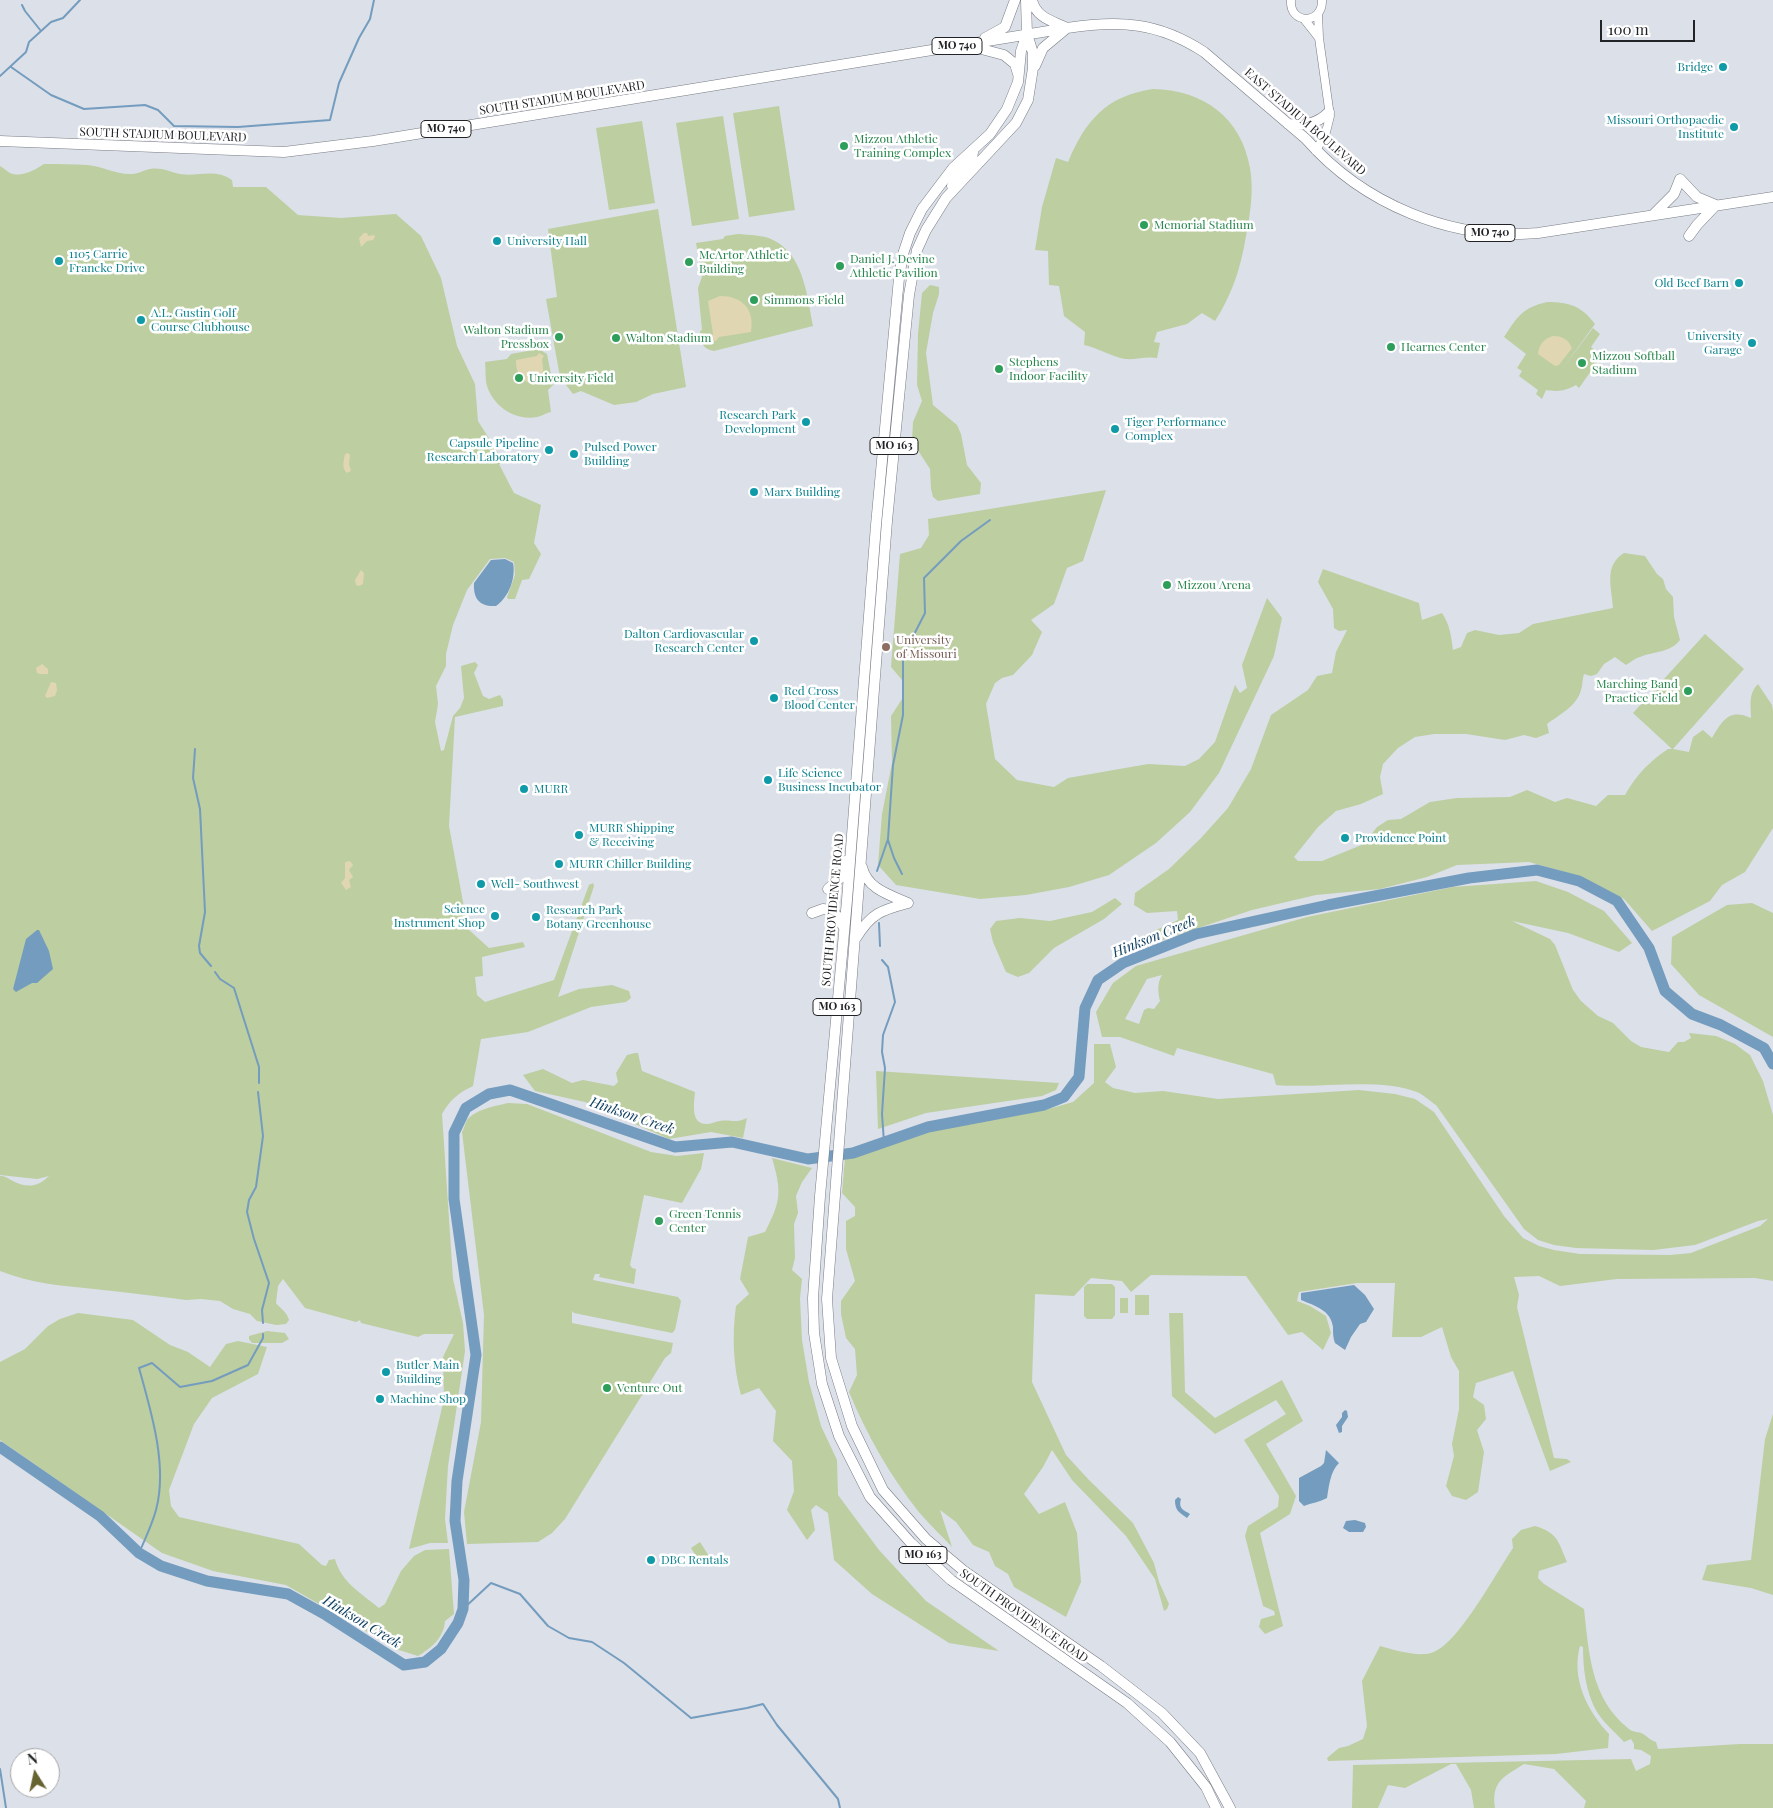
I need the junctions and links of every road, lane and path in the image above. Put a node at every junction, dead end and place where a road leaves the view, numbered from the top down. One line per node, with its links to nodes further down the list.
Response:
1 (1016, 0): 11 (main road)
2 (1026, 0): 9 (main road, SOUTH PROVIDENCE ROAD / MO 163)
3 (1032, 0): 8 (main road)
4 (1291, 0): 7 (street)
5 (1322, 0): 6 (street)
6 (1318, 14): 7 (street); 10 (street)
7 (1304, 19): 10 (street)
8 (1067, 28): 9 (main road, EAST STADIUM BOULEVARD / MO 740); 14 (main road); 16 (main road, EAST STADIUM BOULEVARD / MO 740)
9 (1027, 34): 11 (main road, EAST STADIUM BOULEVARD / MO 740); 13 (main road, SOUTH PROVIDENCE ROAD / MO 163); 14 (main road, SOUTH PROVIDENCE ROAD / MO 163)
10 (1319, 38): 15 (street)
11 (964, 45): 12 (main road, EAST STADIUM BOULEVARD / MO 740); 13 (main road)
12 (888, 57): 17 (main road, SOUTH STADIUM BOULEVARD / MO 740)
13 (1018, 76): 18 (main road, SOUTH PROVIDENCE ROAD / MO 163)
14 (1032, 76): 21 (main road, SOUTH PROVIDENCE ROAD / MO 163)
15 (1329, 112): 16 (main road); 19 (street)
16 (1288, 124): 19 (main road, EAST STADIUM BOULEVARD / MO 740)
17 (0, 141)
18 (974, 148): 21 (main road); 25 (main road, SOUTH PROVIDENCE ROAD / MO 163)
19 (1316, 150): 23 (main road, EAST STADIUM BOULEVARD / MO 740)
20 (1773, 197): 22 (main road, EAST STADIUM BOULEVARD / MO 740)
21 (946, 198): 26 (main road, SOUTH PROVIDENCE ROAD / MO 163)
22 (1716, 206): 23 (main road, EAST STADIUM BOULEVARD / MO 740); 23 (main road); 24 (main road)
23 (1653, 215)
24 (1689, 236)
25 (851, 851): 27 (main road); 29 (main road, SOUTH PROVIDENCE ROAD / MO 163)
26 (860, 860): 30 (main road, SOUTH PROVIDENCE ROAD / MO 163); 30 (main road)
27 (828, 890)
28 (812, 913): 29 (main road)
29 (844, 928): 31 (main road, SOUTH PROVIDENCE ROAD / MO 163)
30 (854, 940): 32 (main road, SOUTH PROVIDENCE ROAD / MO 163)
31 (1216, 1808)
32 (1230, 1808)

